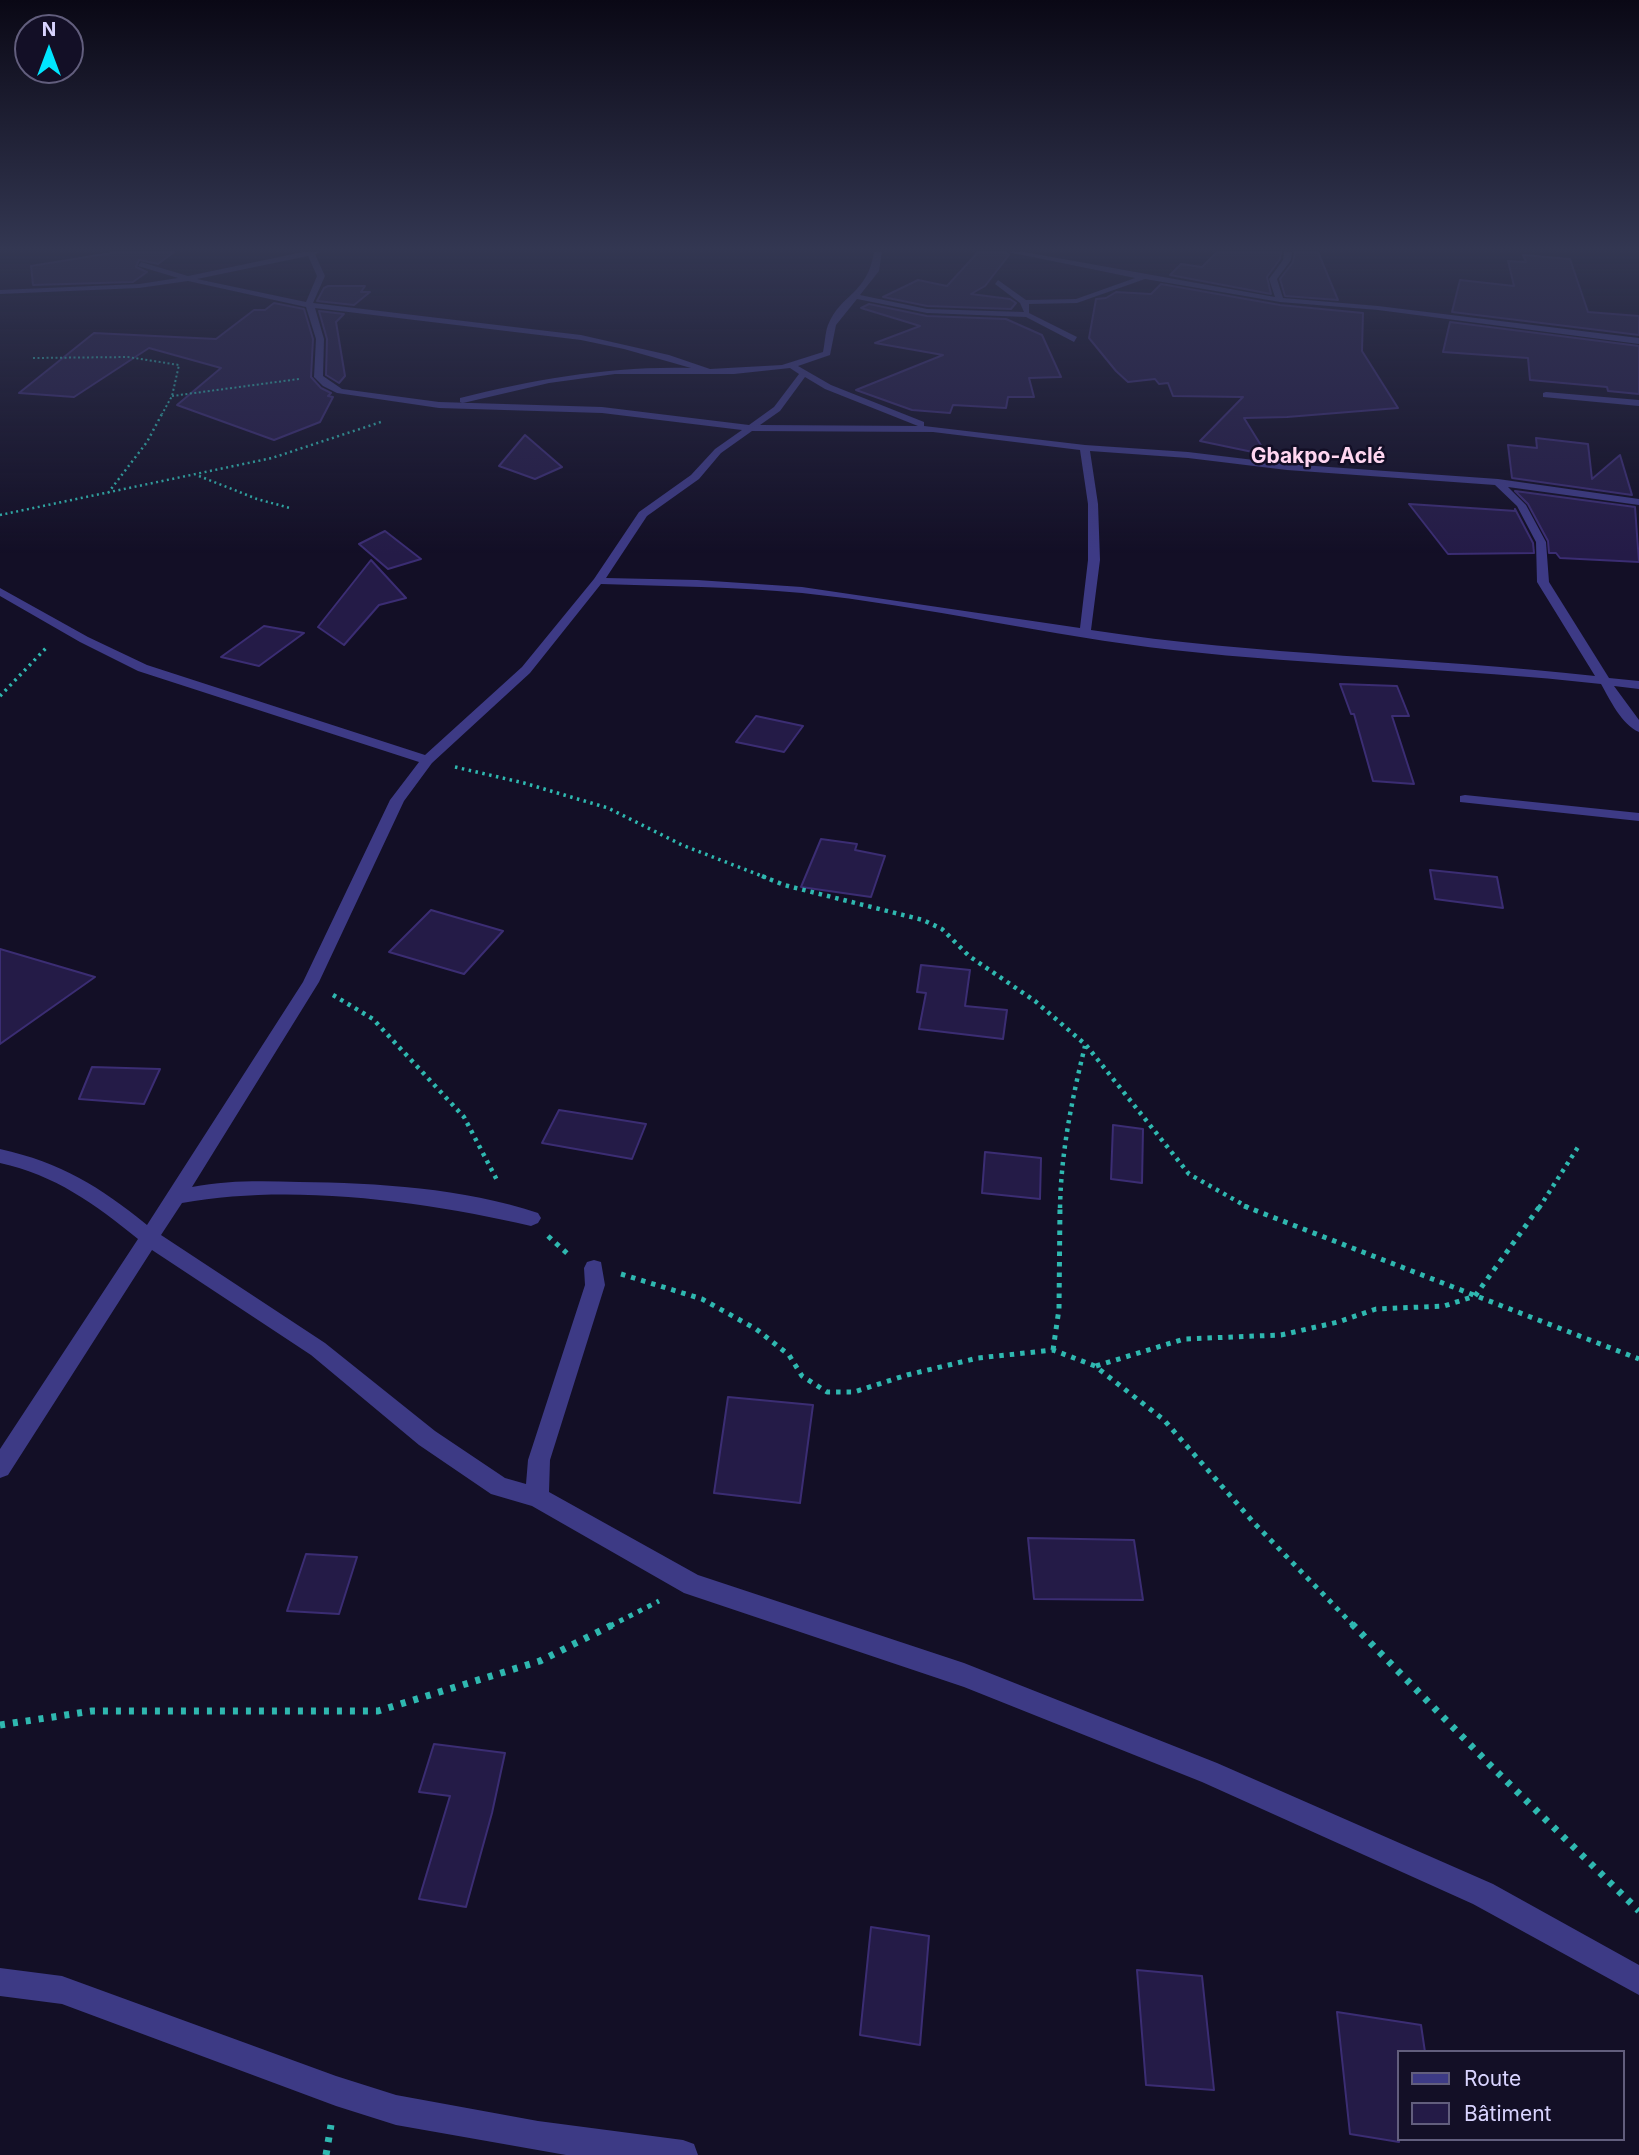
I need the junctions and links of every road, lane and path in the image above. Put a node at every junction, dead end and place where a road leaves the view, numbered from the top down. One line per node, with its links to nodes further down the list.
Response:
1 (322, 353): 8 (street)
2 (646, 353): 6 (street)
3 (827, 353): 5 (street)
4 (33, 358): 10 (path)
5 (790, 365): 6 (street); 7 (street)
6 (708, 371): 12 (street)
7 (803, 374): 13 (street); 14 (street)
8 (318, 377): 10 (path); 12 (street)
9 (1546, 395): 11 (street)
10 (172, 396): 18 (path)
11 (1639, 403)
12 (439, 405): 13 (street); 16 (path)
13 (751, 428): 14 (street); 22 (street)
14 (933, 429): 15 (street)
15 (1085, 447): 17 (street); 25 (street)
16 (198, 475): 18 (path); 20 (path)
17 (1497, 482): 19 (street); 26 (street)
18 (108, 494): 21 (path)
19 (1639, 502)
20 (289, 508)
21 (0, 515)
22 (598, 581): 25 (street); 30 (street)
23 (0, 591): 24 (street)
24 (64, 630): 28 (path); 30 (street)
25 (1085, 632): 26 (street)
26 (1605, 681): 27 (street); 29 (street)
27 (1639, 684)
28 (0, 695)
29 (1639, 728)
30 (427, 760): 33 (street); 34 (path)
31 (1465, 799): 32 (street)
32 (1639, 817)
33 (311, 982): 37 (street); 38 (path)
34 (1086, 1045): 41 (path); 42 (path)
35 (1580, 1144): 41 (path)
36 (0, 1156): 39 (street)
37 (176, 1197): 38 (street); 39 (street)
38 (531, 1218): 40 (path)
39 (150, 1238): 45 (street); 46 (street)
40 (594, 1268): 42 (path); 46 (street)
41 (1475, 1296): 43 (path); 44 (path)
42 (1053, 1350): 44 (path)
43 (1639, 1359)
44 (1095, 1366): 49 (path)
45 (0, 1468)
46 (537, 1497): 47 (street)
47 (692, 1585): 48 (path); 50 (street)
48 (0, 1725)
49 (1639, 1911)
50 (1639, 1981)
51 (0, 1982): 52 (street)
52 (683, 2155)

